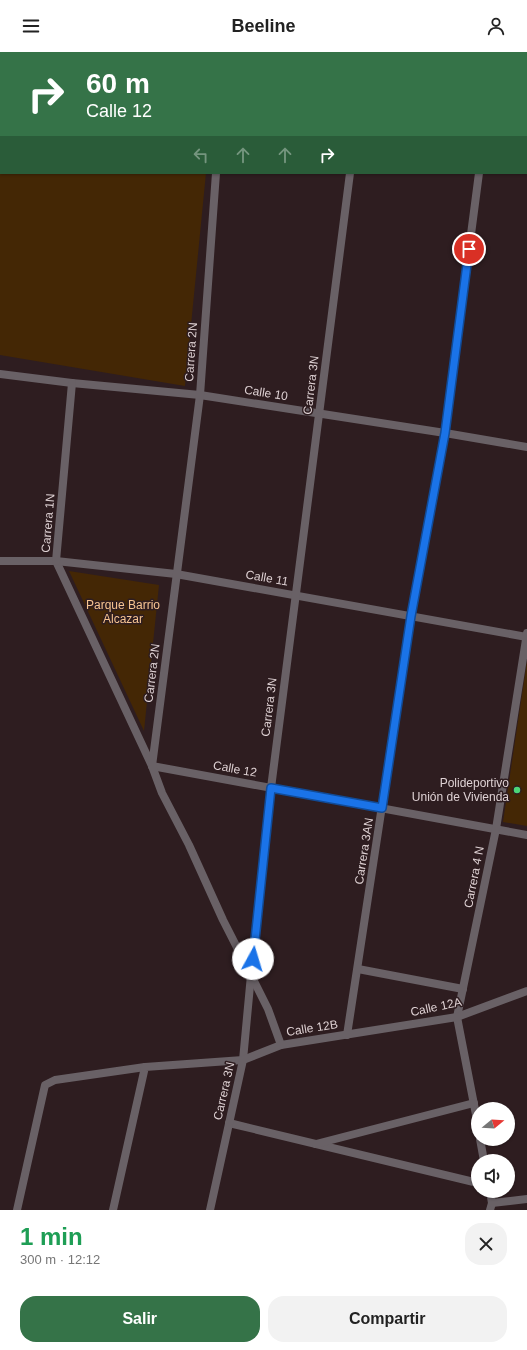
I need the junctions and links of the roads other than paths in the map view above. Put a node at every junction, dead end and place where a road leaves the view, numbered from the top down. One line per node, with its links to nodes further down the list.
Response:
1 (216, 174): 6 (street, Carrera 2N)
2 (350, 174): 7 (street, Carrera 3N)
3 (479, 174): 8 (street, Carrera 3AN)
4 (0, 374): 5 (street, Calle 10)
5 (72, 382): 6 (street, Calle 10); 11 (street, Carrera 1N)
6 (200, 395): 7 (street, Calle 10); 12 (street, Carrera 2N)
7 (320, 413): 8 (street, Calle 10); 13 (street, Carrera 3N)
8 (445, 433): 9 (street, Calle 10); 14 (street, Carrera 3AN)
9 (527, 447)
10 (0, 561): 11 (street, Calle 11)
11 (56, 561): 12 (street, Calle 11); 16 (street, Carrera 1N)
12 (176, 574): 13 (street, Calle 11); 16 (street, Carrera 2N)
13 (295, 595): 14 (street, Calle 11); 17 (street, Carrera 3N)
14 (411, 616): 15 (street, Calle 11); 18 (street, Carrera 3AN)
15 (527, 636): 19 (street, Carrera 4 N)
16 (152, 766): 17 (street, Calle 12); 22 (street, Carrera 2N)
17 (271, 788): 18 (street, Calle 12); 22 (street, Carrera 3N)
18 (382, 808): 19 (street, Calle 12); 21 (street, Carrera 3AN)
19 (496, 829): 20 (street, Calle 12); 23 (street, Carrera 4 N)
20 (527, 835)
21 (358, 969): 23 (street); 26 (street, Carrera 3AN)
22 (251, 975): 27 (street); 28 (street)
23 (463, 989): 25 (street, Carrera 4 N)
24 (527, 991): 25 (street, Calle 12A)
25 (457, 1017): 26 (street, Calle 12A); 30 (street, Carrera 4 N)
26 (347, 1035): 27 (street, Calle 12B)
27 (281, 1045): 28 (street, Carrera 3N)
28 (243, 1060): 29 (street); 32 (street, Carrera 3N)
29 (144, 1067): 37 (street); 38 (street)
30 (474, 1102)
31 (471, 1105): 33 (street)
32 (229, 1123): 33 (street); 39 (street, Carrera 3N)
33 (315, 1144): 34 (street)
34 (471, 1181)
35 (527, 1199): 36 (street)
36 (491, 1207)
37 (17, 1210)
38 (113, 1210)
39 (210, 1210)

